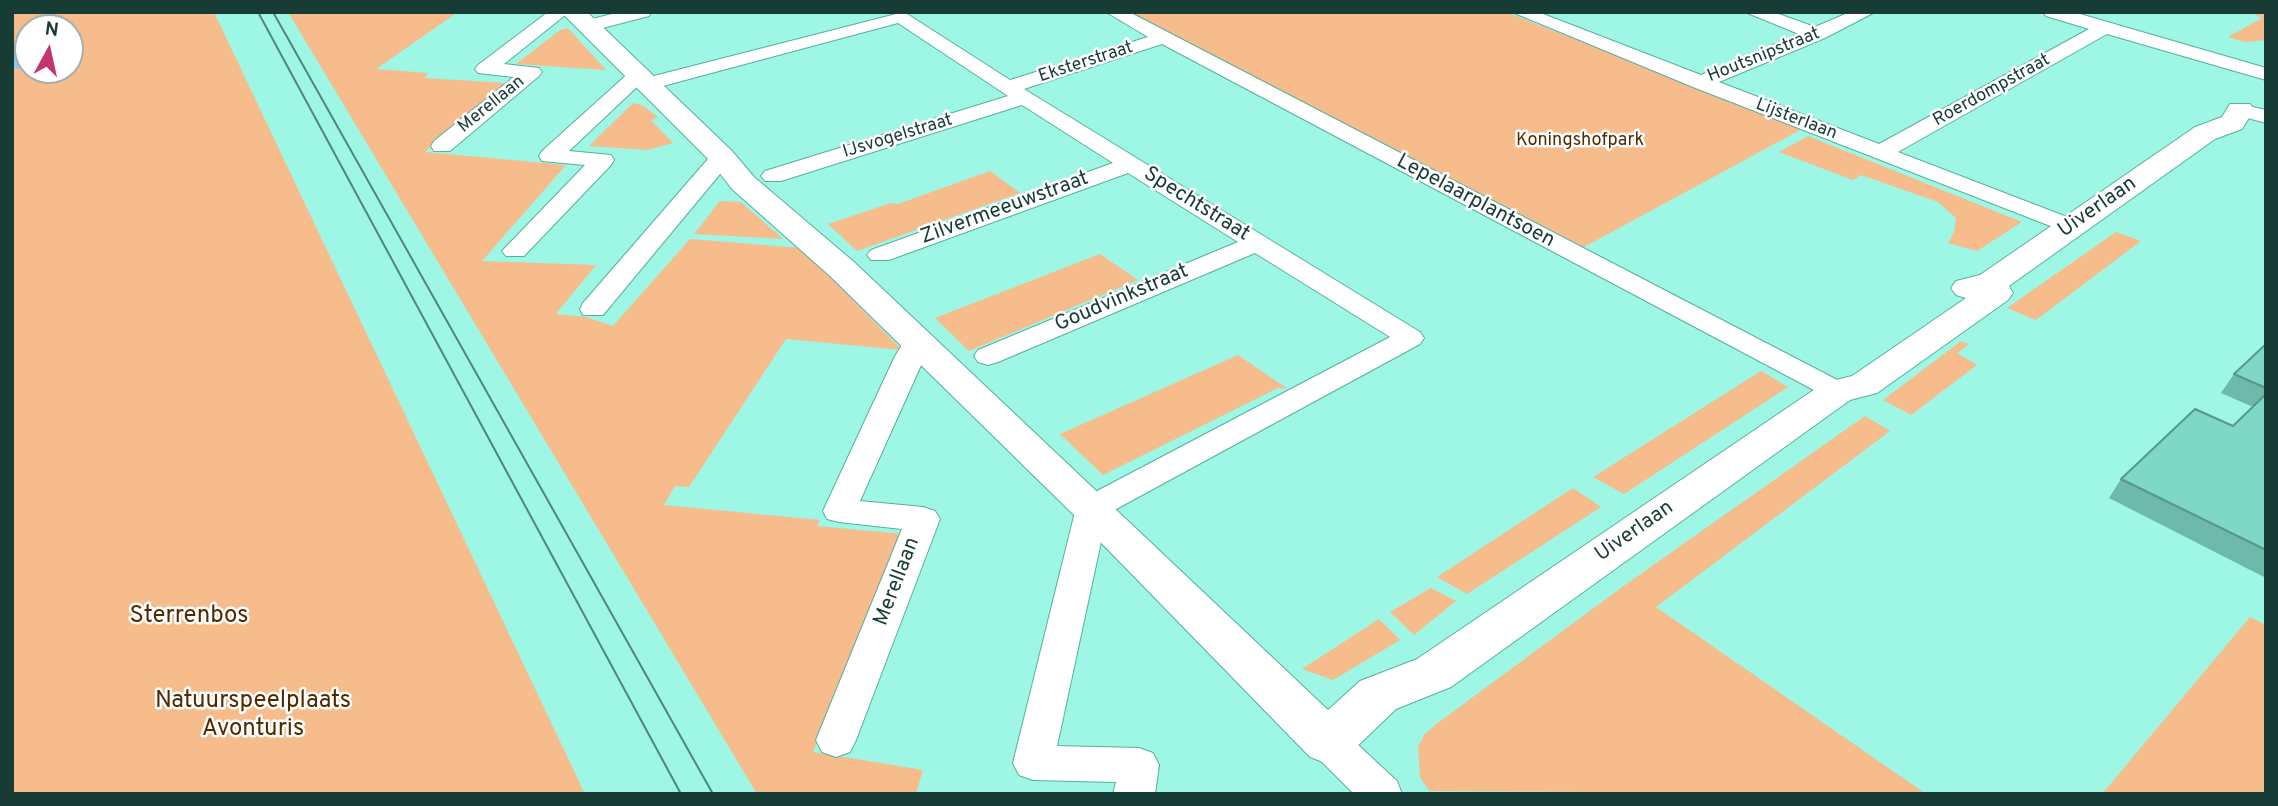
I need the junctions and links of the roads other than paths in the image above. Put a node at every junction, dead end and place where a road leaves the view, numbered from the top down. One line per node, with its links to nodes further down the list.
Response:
1 (560, 12): 18 (street, Merellaan)
2 (643, 12): 8 (street)
3 (1115, 12): 11 (street, Lepelaarplantsoen)
4 (1521, 12): 14 (street, Lijsterlaan)
5 (1754, 12): 10 (street)
6 (1866, 12): 10 (street, Houtsnipstraat)
7 (2052, 12): 9 (street)
8 (580, 19): 13 (street)
9 (2104, 28): 12 (street); 19 (street, Roerdompstraat)
10 (1818, 34): 14 (street, Houtsnipstraat)
11 (1163, 38): 15 (street, Eksterstraat); 30 (street, Lepelaarplantsoen)
12 (2266, 74)
13 (643, 79): 15 (street, Spechtstraat); 20 (street); 25 (street)
14 (1700, 83): 19 (street, Lijsterlaan)
15 (1016, 92): 21 (street, Spechtstraat); 22 (street, IJsvogelstraat)
16 (2266, 92): 17 (street, Uiverlaan)
17 (2253, 114): 23 (street, Uiverlaan)
18 (442, 146)
19 (1880, 153): 23 (street, Lijsterlaan)
20 (722, 157): 22 (street); 27 (street)
21 (1131, 164): 24 (street, Spechtstraat); 26 (street, Zilvermeeuwstraat)
22 (772, 190): 28 (street)
23 (2071, 227): 30 (street, Uiverlaan)
24 (1257, 243): 29 (street, Goudvinkstraat); 31 (street, Spechtstraat)
25 (515, 251)
26 (880, 255)
27 (593, 309)
28 (917, 344): 31 (street); 32 (street, Merellaan)
29 (988, 356)
30 (1837, 391): 33 (street, Uiverlaan)
31 (1092, 508): 33 (street); 34 (street)
32 (836, 740)
33 (1328, 742): 35 (street)
34 (1134, 794)
35 (1382, 794)

